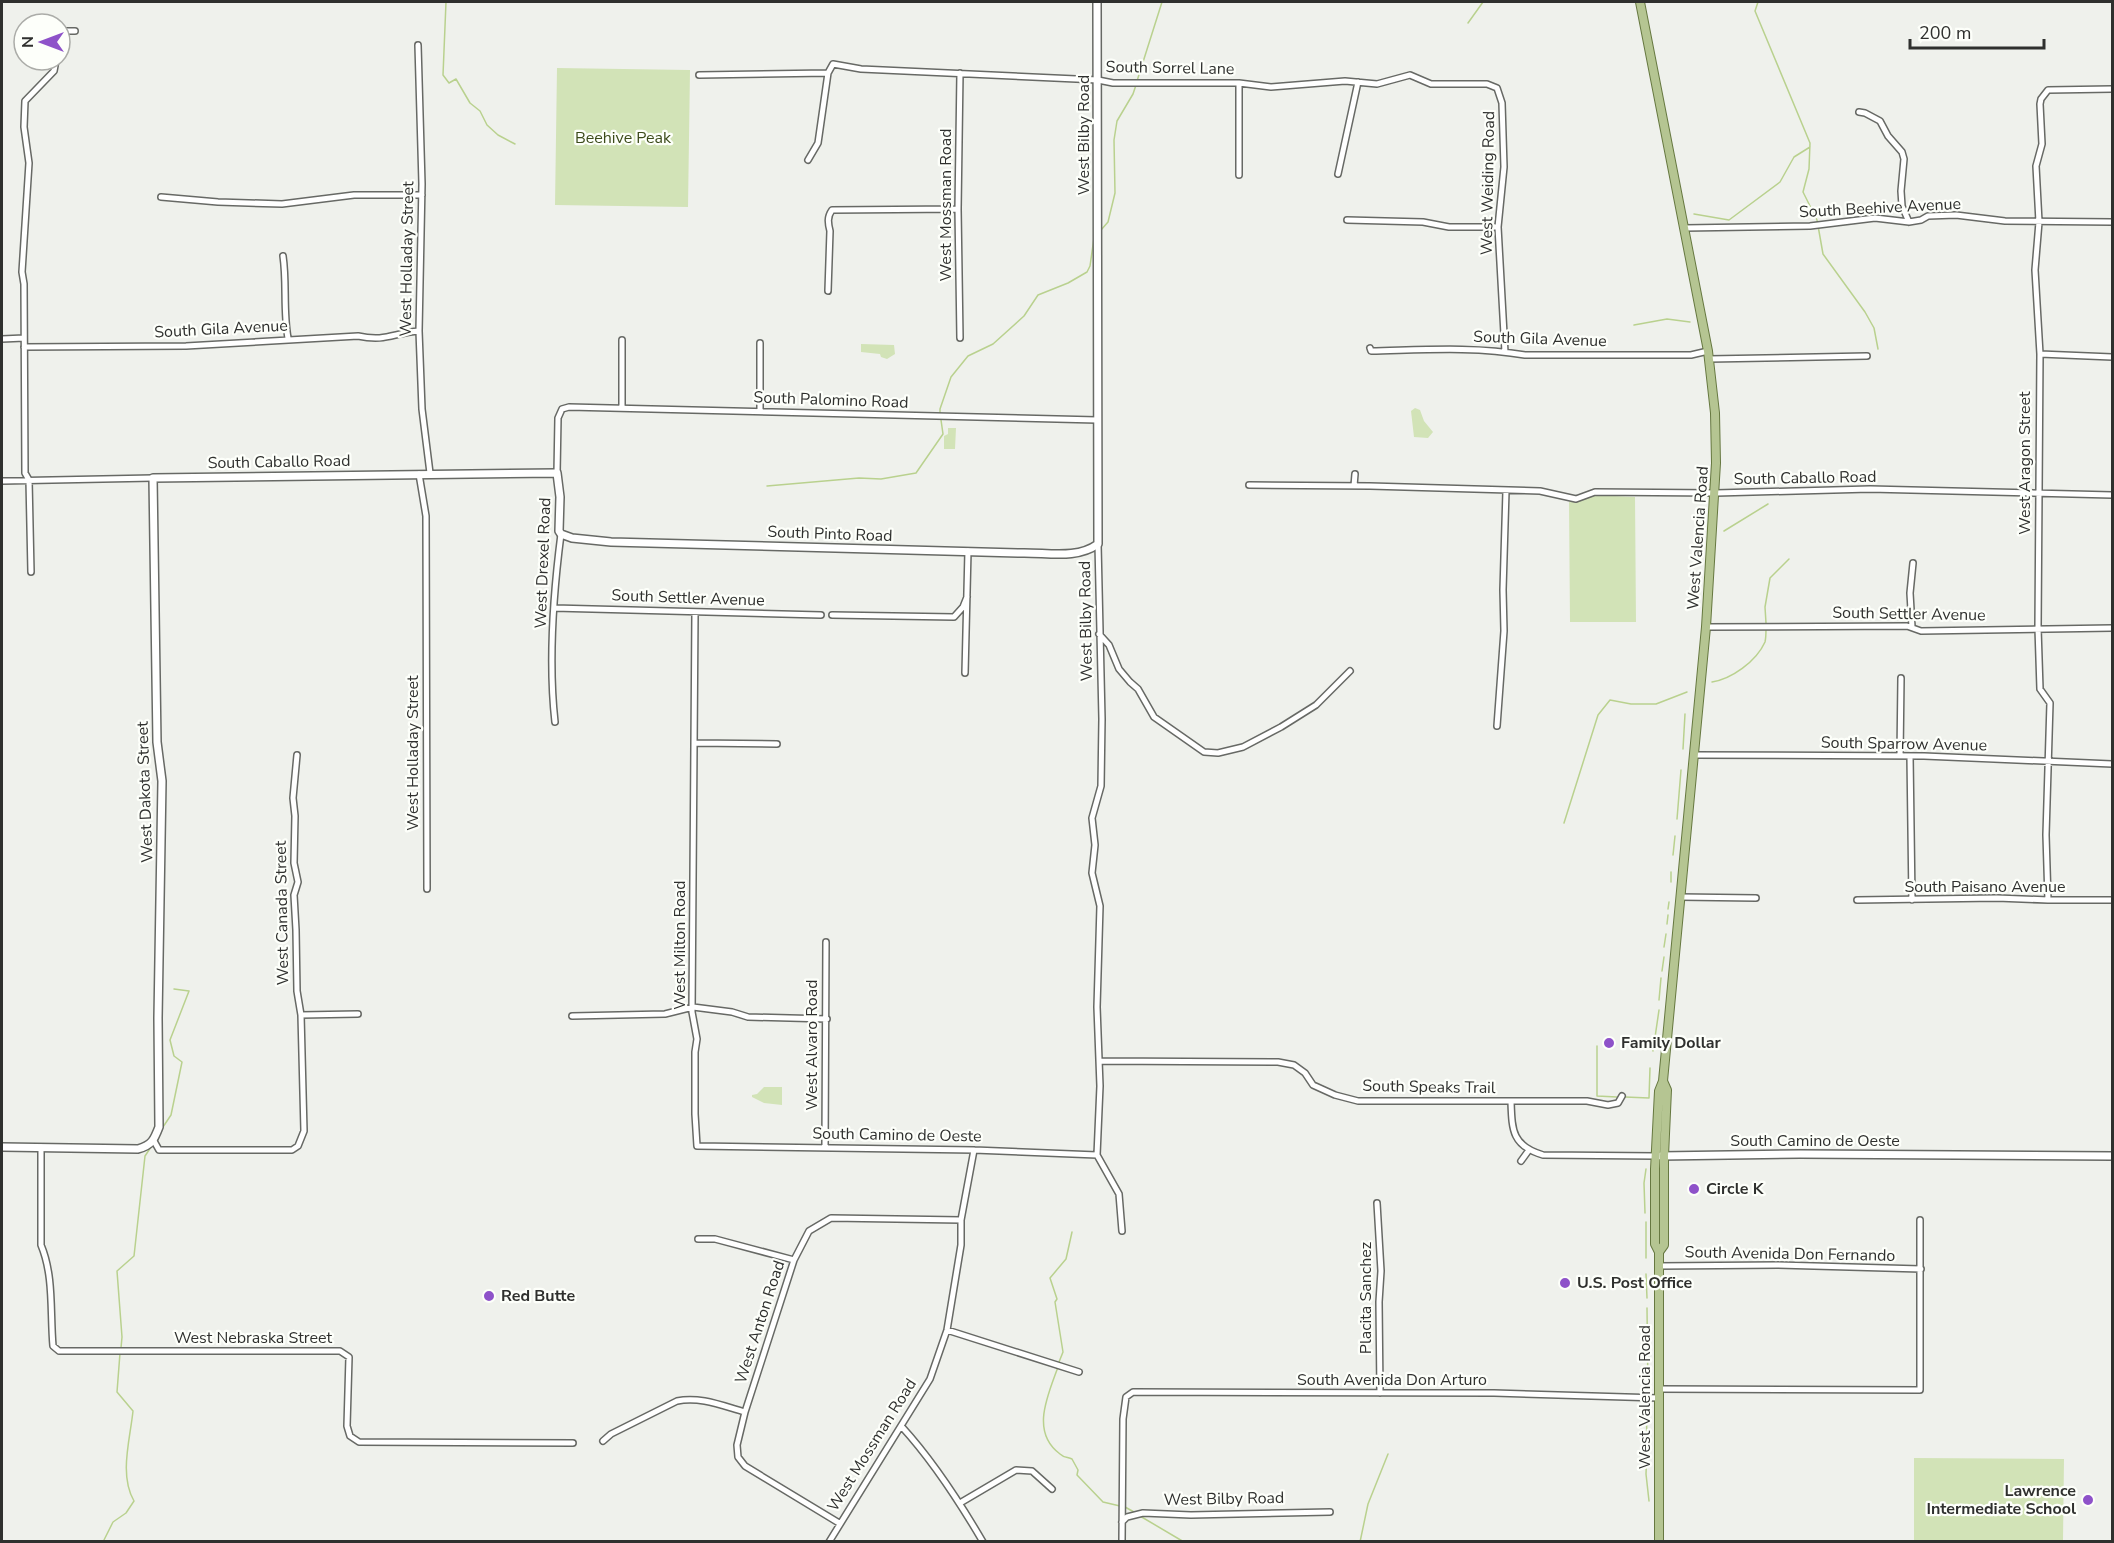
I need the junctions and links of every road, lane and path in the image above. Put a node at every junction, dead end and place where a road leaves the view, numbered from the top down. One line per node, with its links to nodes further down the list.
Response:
1 (1097, 2): 8 (street, West Bilby Road)
2 (1640, 2): 25 (main road, West Valencia Road)
3 (418, 45): 17 (street, West Holladay Street)
4 (53, 72): 29 (street)
5 (828, 73): 6 (street, South Sorrel Lane); 7 (street, South Sorrel Lane); 14 (street)
6 (960, 73): 8 (street, South Sorrel Lane); 19 (street, West Mossman Road)
7 (699, 75)
8 (1098, 80): 10 (street, South Sorrel Lane); 45 (street, West Bilby Road)
9 (1358, 82): 10 (street, South Sorrel Lane); 11 (street, South Sorrel Lane); 15 (street)
10 (1239, 83): 16 (street)
11 (1497, 88): 24 (street, West Weiding Road)
12 (2112, 90): 22 (street, West Aragon Street)
13 (1859, 112): 21 (street)
14 (808, 160)
15 (1338, 174)
16 (1239, 175)
17 (422, 195): 18 (street); 28 (street, West Holladay Street)
18 (161, 197)
19 (958, 209): 27 (street); 30 (street, West Mossman Road)
20 (1347, 220): 24 (street)
21 (1909, 222): 22 (street, South Beehive Avenue); 25 (street, South Beehive Avenue)
22 (2039, 222): 23 (street, South Beehive Avenue); 38 (street, West Aragon Street)
23 (2112, 222)
24 (1498, 227): 37 (street, West Weiding Road)
25 (1685, 228): 39 (main road, West Valencia Road)
26 (283, 256): 32 (street)
27 (828, 291)
28 (419, 331): 32 (street, South Gila Avenue); 46 (street, West Holladay Street)
29 (24, 338): 31 (street); 35 (street)
30 (960, 338)
31 (2, 339)
32 (288, 339): 35 (street, South Gila Avenue)
33 (622, 340): 43 (street)
34 (760, 343): 44 (street)
35 (24, 347): 52 (street)
36 (1370, 350): 37 (street, South Gila Avenue)
37 (1505, 352): 39 (street, South Gila Avenue)
38 (2040, 354): 41 (street); 57 (street, West Aragon Street)
39 (1708, 355): 40 (street, South Gila Avenue); 56 (main road, West Valencia Road)
40 (1867, 356)
41 (2112, 357)
42 (564, 407): 43 (street, South Palomino Road); 47 (street, West Drexel Road)
43 (622, 408): 44 (street, South Palomino Road)
44 (759, 411): 45 (street, South Palomino Road)
45 (1097, 420): 60 (street, West Bilby Road)
46 (430, 473): 47 (street, South Caballo Road); 48 (street, South Caballo Road)
47 (557, 473): 59 (street, West Drexel Road)
48 (419, 474): 50 (street, South Caballo Road); 87 (street, West Holladay Street)
49 (1355, 474): 54 (street)
50 (153, 477): 52 (street, South Caballo Road); 103 (street, West Dakota Street)
51 (2, 480): 52 (street, South Caballo Road)
52 (29, 480): 63 (street)
53 (1249, 485): 54 (street, South Caballo Road)
54 (1354, 486): 55 (street, South Caballo Road)
55 (1506, 491): 56 (street, South Caballo Road); 78 (street)
56 (1716, 493): 57 (street, South Caballo Road); 69 (main road, West Valencia Road)
57 (2038, 494): 58 (street, South Caballo Road); 71 (street, West Aragon Street)
58 (2112, 495)
59 (561, 534): 61 (street, South Pinto Road); 65 (street, West Drexel Road)
60 (1098, 544): 61 (street, South Pinto Road); 73 (street, West Bilby Road)
61 (968, 551): 64 (street)
62 (1913, 563): 70 (street)
63 (31, 572)
64 (967, 597): 68 (street); 75 (street)
65 (554, 608): 66 (street, South Settler Avenue); 77 (street, West Drexel Road)
66 (694, 613): 67 (street, South Settler Avenue); 79 (street, West Milton Road)
67 (821, 615)
68 (832, 615)
69 (1706, 627): 70 (street, South Settler Avenue); 82 (main road, West Valencia Road)
70 (1912, 627): 71 (street, South Settler Avenue)
71 (2038, 628): 72 (street, South Settler Avenue); 85 (street, West Aragon Street)
72 (2112, 628)
73 (1099, 633): 74 (street); 100 (street, West Bilby Road)
74 (1350, 671)
75 (965, 673)
76 (1901, 678): 83 (street)
77 (555, 722)
78 (1497, 726)
79 (694, 743): 80 (street); 95 (street, West Milton Road)
80 (777, 744)
81 (297, 755): 97 (street, West Canada Street)
82 (1694, 755): 83 (street, South Sparrow Avenue); 88 (main road, West Valencia Road)
83 (1900, 756): 84 (street, South Sparrow Avenue)
84 (1911, 756): 85 (street, South Sparrow Avenue); 91 (street)
85 (2049, 762): 86 (street, South Sparrow Avenue); 92 (street, West Aragon Street)
86 (2112, 764)
87 (427, 889)
88 (1680, 897): 89 (street); 113 (main road, West Valencia Road)
89 (1756, 898)
90 (1857, 900): 91 (street, South Paisano Avenue)
91 (1912, 900): 92 (street, South Paisano Avenue)
92 (2048, 900): 93 (street, South Paisano Avenue)
93 (2112, 900)
94 (826, 942): 99 (street, West Alvaro Road)
95 (693, 1007): 98 (street); 99 (street); 105 (street, West Milton Road)
96 (358, 1014): 97 (street)
97 (301, 1015): 103 (street)
98 (572, 1016)
99 (827, 1019): 108 (street, West Alvaro Road)
100 (1099, 1061): 102 (street, South Speaks Trail); 112 (street, West Bilby Road)
101 (1622, 1096): 102 (street, South Speaks Trail)
102 (1510, 1102): 104 (street)
103 (154, 1141): 107 (street)
104 (1520, 1143): 109 (street); 111 (street, South Camino de Oeste)
105 (697, 1146): 108 (street, South Camino de Oeste)
106 (2, 1147): 107 (street)
107 (41, 1147): 132 (street, West Nebraska Street)
108 (825, 1147): 110 (street, South Camino de Oeste)
109 (1514, 1149)
110 (974, 1150): 112 (street, South Camino de Oeste); 117 (street, West Mossman Road)
111 (1529, 1150): 113 (street, South Camino de Oeste); 115 (street)
112 (1097, 1155): 119 (street)
113 (1660, 1156): 114 (street, South Camino de Oeste); 122 (main road, West Valencia Road)
114 (2112, 1156)
115 (1521, 1161)
116 (1377, 1203): 127 (street, Placita Sanchez)
117 (961, 1220): 121 (street, West Anton Road); 124 (street, West Mossman Road)
118 (1920, 1220): 123 (street)
119 (1122, 1231)
120 (698, 1239): 121 (street)
121 (794, 1260): 129 (street, West Anton Road)
122 (1659, 1266): 123 (street, South Avenida Don Fernando); 126 (main road, West Valencia Road)
123 (1921, 1269): 126 (street)
124 (947, 1330): 125 (street); 130 (street, West Mossman Road)
125 (1079, 1372)
126 (1659, 1389): 128 (main road, West Valencia Road)
127 (1380, 1393): 128 (street, South Avenida Don Arturo); 137 (street, South Avenida Don Arturo)
128 (1659, 1398): 141 (main road, West Valencia Road)
129 (745, 1412): 131 (street); 136 (street, West Anton Road)
130 (902, 1427): 134 (street); 136 (street, West Mossman Road)
131 (603, 1441)
132 (573, 1443)
133 (1052, 1489): 134 (street)
134 (960, 1503): 139 (street)
135 (1330, 1512): 137 (street, West Bilby Road)
136 (839, 1522): 138 (street, West Mossman Road)
137 (1122, 1522): 140 (street)
138 (829, 1542)
139 (983, 1542)
140 (1122, 1542)
141 (1659, 1542)

